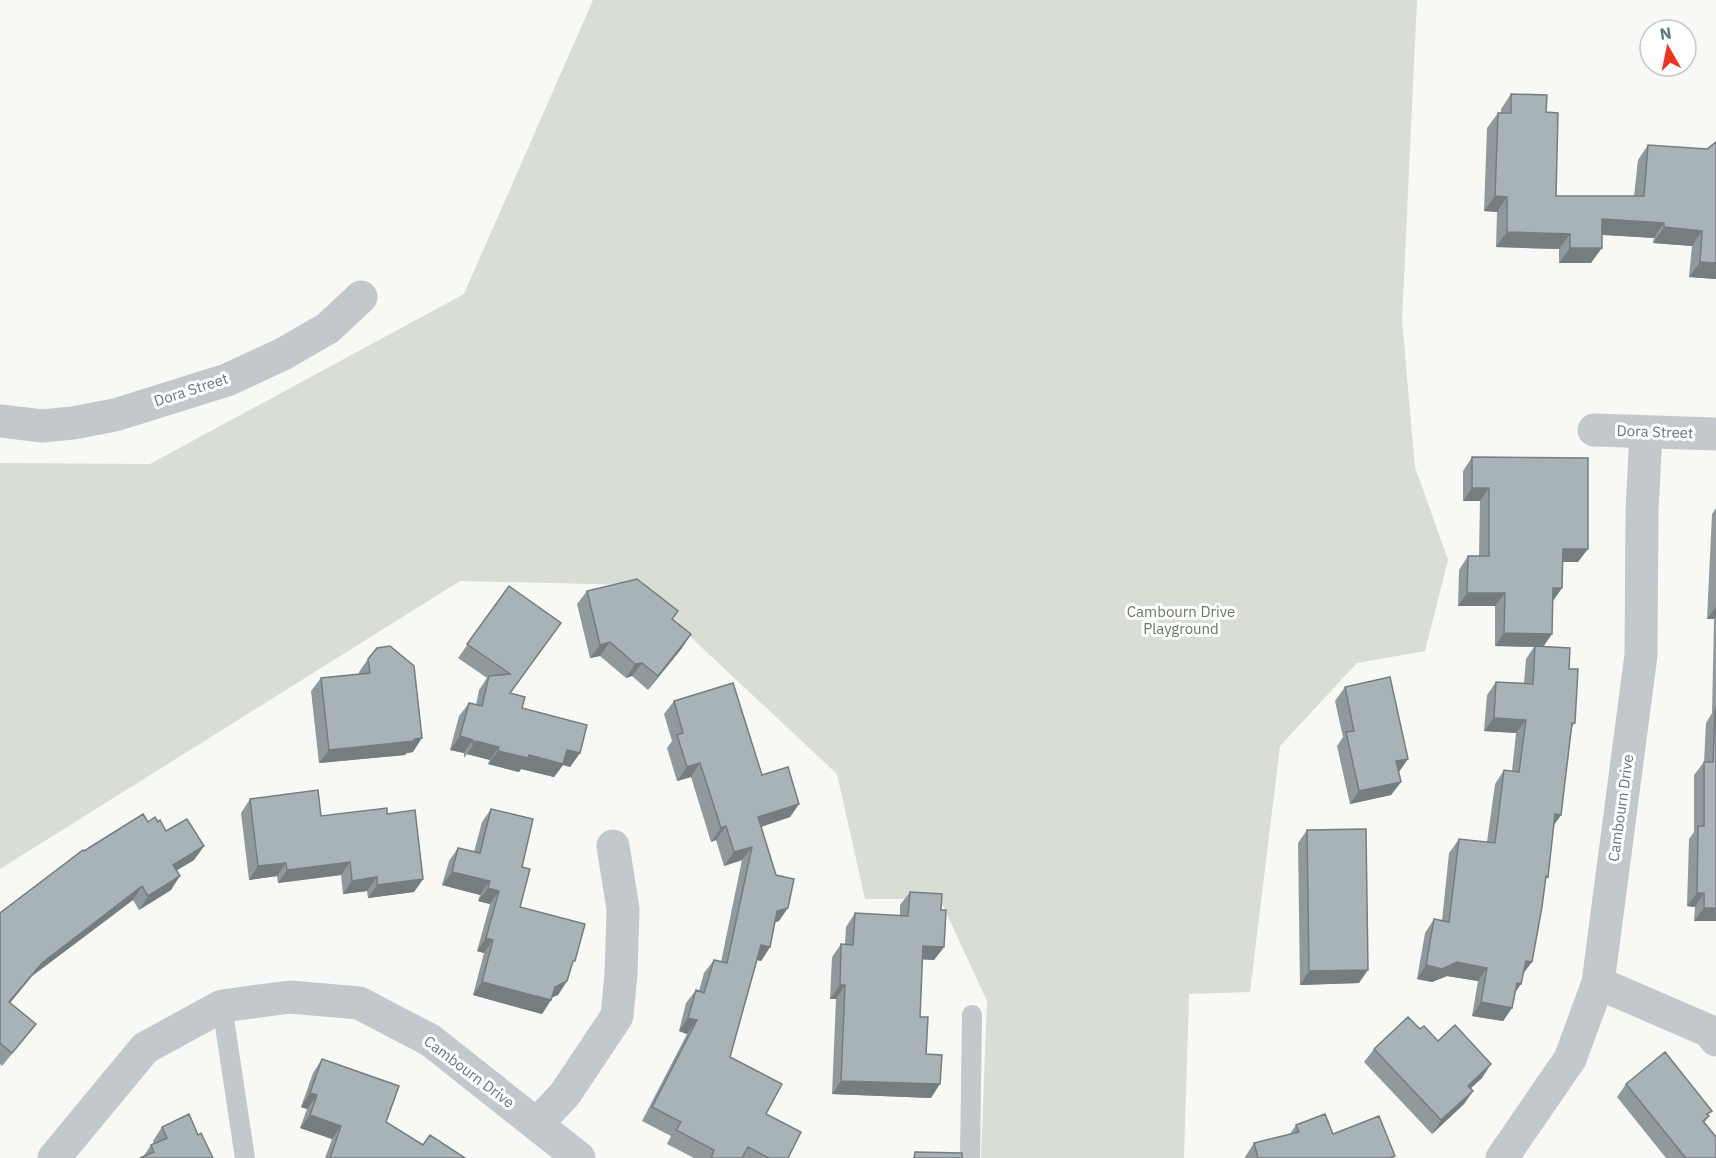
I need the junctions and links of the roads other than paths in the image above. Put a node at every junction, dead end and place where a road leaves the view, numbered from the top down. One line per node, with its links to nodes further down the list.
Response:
1 (361, 297): 2 (street, Dora Street)
2 (0, 421)
3 (1594, 430): 4 (street, Dora Street)
4 (1646, 433): 5 (street, Dora Street); 7 (street, Cambourn Drive)
5 (1716, 434)
6 (613, 846): 11 (street)
7 (1598, 983): 10 (street); 16 (street, Cambourn Drive)
8 (222, 1006): 11 (street, Cambourn Drive); 12 (street, Cambourn Drive); 13 (lane)
9 (972, 1015): 15 (lane)
10 (1716, 1040)
11 (537, 1124): 14 (street, Cambourn Drive)
12 (54, 1158)
13 (245, 1158)
14 (579, 1158)
15 (970, 1158)
16 (1502, 1158)

